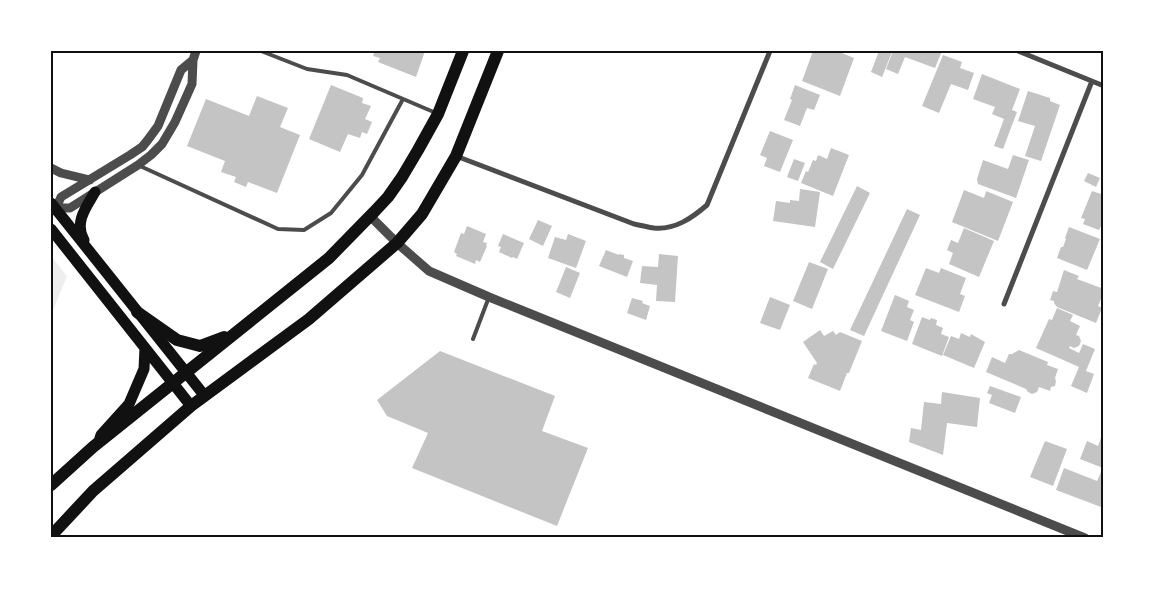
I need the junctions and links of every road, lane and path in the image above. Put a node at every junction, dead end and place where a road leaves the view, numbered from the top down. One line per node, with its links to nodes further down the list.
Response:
1 (261, 51): 9 (lane)
2 (463, 51): 10 (highway)
3 (498, 51): 11 (highway)
4 (770, 51): 11 (street)
5 (1018, 51): 7 (street)
6 (195, 56): 12 (street); 14 (street)
7 (1092, 81): 8 (street); 22 (street)
8 (1104, 86)
9 (403, 99): 10 (lane); 12 (lane)
10 (438, 114): 17 (highway)
11 (456, 156): 19 (highway)
12 (138, 165): 15 (street)
13 (51, 168): 14 (street)
14 (90, 180): 16 (street)
15 (95, 192): 16 (street); 20 (main road)
16 (53, 208): 20 (main road)
17 (370, 216): 19 (street); 24 (highway)
18 (51, 229): 26 (main road)
19 (396, 243): 21 (street); 29 (highway)
20 (89, 250): 23 (main road)
21 (489, 297): 25 (lane); 34 (street)
22 (1004, 304)
23 (137, 312): 24 (highway); 27 (main road)
24 (240, 329): 27 (highway)
25 (473, 339)
26 (145, 348): 28 (main road); 31 (main road)
27 (185, 372): 28 (highway); 29 (main road)
28 (173, 383): 30 (main road); 31 (highway)
29 (204, 395): 30 (highway)
30 (191, 406): 33 (highway)
31 (100, 442): 32 (highway)
32 (51, 486)
33 (51, 536)
34 (1085, 538)

